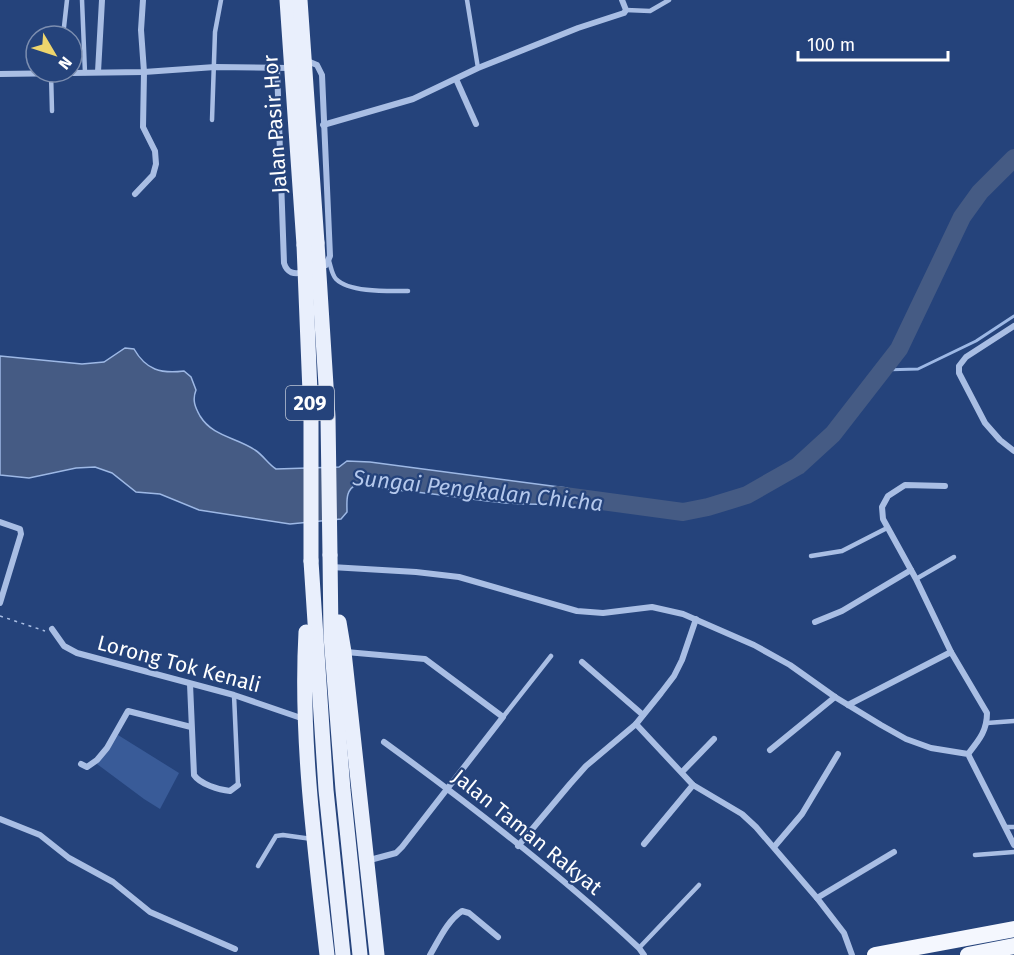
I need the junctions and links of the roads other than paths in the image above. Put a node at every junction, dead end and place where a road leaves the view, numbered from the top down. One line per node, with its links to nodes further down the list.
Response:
1 (67, 0): 12 (lane)
2 (82, 0): 18 (lane)
3 (102, 0): 16 (street)
4 (143, 0): 17 (street)
5 (221, 0): 14 (lane)
6 (287, 0): 13 (main road, Jalan Pasir Hor / 209)
7 (300, 0): 13 (main road, Jalan Pasir Hor / 209)
8 (467, 0): 15 (lane)
9 (622, 0): 11 (street)
10 (669, 0): 11 (lane)
11 (626, 10): 15 (street)
12 (64, 24)
13 (291, 65): 14 (street); 26 (street); 28 (main road, Jalan Pasir Hor / 209); 29 (street)
14 (215, 67): 17 (street); 24 (lane)
15 (478, 68): 21 (street)
16 (98, 72): 17 (street); 18 (street)
17 (144, 72): 27 (street)
18 (85, 73)
19 (0, 74): 20 (street)
20 (24, 74)
21 (456, 78): 25 (street); 26 (street)
22 (55, 84): 23 (lane)
23 (52, 111)
24 (212, 120)
25 (476, 124)
26 (323, 125): 29 (street)
27 (135, 194)
28 (311, 244): 38 (main road, 209, bridge); 39 (main road, 209, bridge)
29 (329, 261): 30 (lane)
30 (408, 291)
31 (1014, 326): 32 (street)
32 (1014, 451)
33 (945, 486): 35 (street)
34 (0, 522): 42 (street)
35 (887, 528): 36 (lane); 40 (street)
36 (811, 556)
37 (954, 557): 41 (lane)
38 (331, 566): 43 (street); 46 (main road); 93 (main road, 209)
39 (311, 569): 56 (main road); 92 (main road, 209)
40 (911, 570): 41 (street); 44 (street)
41 (916, 579): 47 (street)
42 (0, 603)
43 (696, 619): 52 (street); 54 (street)
44 (815, 622)
45 (52, 629): 50 (street, Lorong Tok Kenali)
46 (344, 652): 55 (street); 82 (main road)
47 (951, 652): 53 (street); 58 (street)
48 (551, 656): 55 (lane)
49 (582, 662): 54 (street)
50 (190, 684): 51 (street, Lorong Tok Kenali); 60 (street)
51 (234, 695): 56 (street, Lorong Tok Kenali); 68 (lane)
52 (836, 697): 53 (street); 63 (street)
53 (848, 705): 64 (street)
54 (643, 715): 59 (street)
55 (503, 717): 70 (street)
56 (306, 720): 74 (main road)
57 (1014, 721): 58 (lane)
58 (987, 723): 64 (street)
59 (636, 724): 67 (street); 77 (street)
60 (191, 727): 66 (street); 68 (street)
61 (714, 739): 67 (street)
62 (384, 742): 70 (street, Jalan Taman Rakyat)
63 (770, 750)
64 (968, 753): 72 (street)
65 (838, 754): 78 (street)
66 (81, 764)
67 (682, 772): 69 (street)
68 (238, 785)
69 (693, 785): 75 (street); 78 (street)
70 (447, 789): 77 (street, Jalan Taman Rakyat); 82 (street)
71 (0, 819): 89 (street)
72 (1005, 827): 73 (lane); 76 (street)
73 (1014, 827)
74 (314, 839): 83 (lane); 91 (main road)
75 (644, 844)
76 (1014, 845)
77 (518, 846): 88 (street, Jalan Taman Rakyat)
78 (774, 847): 85 (street)
79 (894, 852): 85 (street)
80 (1014, 852): 81 (lane)
81 (975, 855)
82 (366, 861): 94 (main road)
83 (258, 866)
84 (699, 885): 88 (lane)
85 (817, 898): 97 (street)
86 (1014, 929): 98 (highway)
87 (498, 937): 95 (street)
88 (639, 948): 96 (street, Jalan Taman Rakyat)
89 (235, 949)
90 (1005, 950): 99 (highway)
91 (327, 955)
92 (343, 955)
93 (360, 955)
94 (376, 955)
95 (430, 955)
96 (644, 955)
97 (852, 955)
98 (875, 955)
99 (968, 955)

